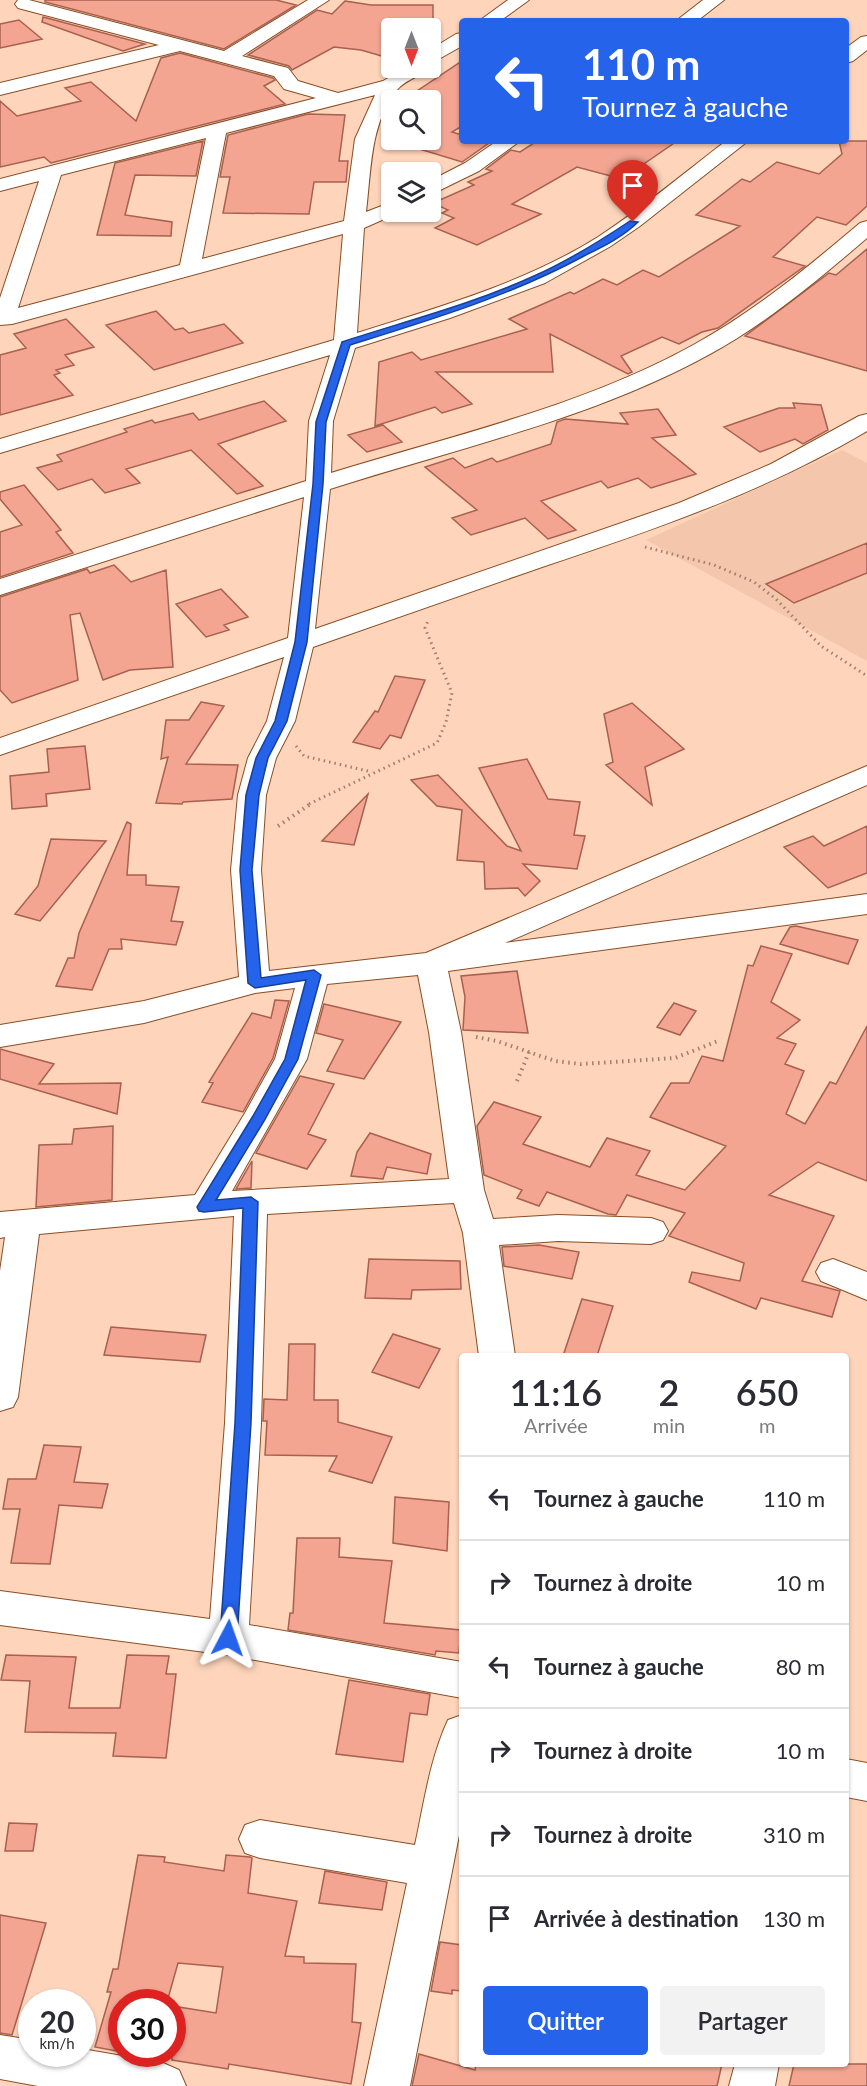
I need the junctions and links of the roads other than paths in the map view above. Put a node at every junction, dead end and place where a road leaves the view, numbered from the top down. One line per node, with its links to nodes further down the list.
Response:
1 (318, 0): 12 (street)
2 (520, 0): 5 (street)
3 (715, 0): 6 (street)
4 (24, 4): 9 (street)
5 (493, 18)
6 (689, 18)
7 (459, 40): 10 (street)
8 (867, 40): 11 (street)
9 (182, 45): 12 (street); 15 (street)
10 (441, 52)
11 (849, 55)
12 (227, 57): 16 (street)
13 (402, 78): 14 (street)
14 (390, 86): 16 (street); 17 (street)
15 (0, 88)
16 (336, 98): 17 (street); 18 (street)
17 (375, 112): 25 (street)
18 (217, 131): 21 (street); 27 (street)
19 (506, 144): 22 (street)
20 (734, 144): 28 (street)
21 (52, 172): 23 (street); 27 (street)
22 (441, 183)
23 (0, 185)
24 (381, 213): 25 (street)
25 (354, 225): 27 (street); 28 (street)
26 (867, 227): 31 (street)
27 (189, 268)
28 (345, 344): 30 (street); 31 (street)
29 (867, 421): 33 (street)
30 (0, 446)
31 (318, 484): 32 (street); 33 (street)
32 (0, 587)
33 (301, 642): 34 (street); 39 (street)
34 (0, 747)
35 (867, 775): 37 (street)
36 (867, 904): 37 (street)
37 (431, 963): 38 (street); 41 (street)
38 (314, 975): 39 (street); 43 (street)
39 (255, 983): 40 (street)
40 (0, 1036)
41 (467, 1190): 42 (street); 46 (street)
42 (251, 1202): 43 (street); 52 (street)
43 (204, 1207): 44 (street)
44 (12, 1223): 50 (street)
45 (651, 1231): 46 (street)
46 (480, 1233): 49 (street)
47 (833, 1272): 48 (street)
48 (867, 1287)
49 (497, 1353)
50 (0, 1397)
51 (0, 1608): 52 (street)
52 (228, 1638): 53 (street)
53 (459, 1679)
54 (459, 1742): 58 (street)
55 (849, 1779): 56 (street)
56 (867, 1782)
57 (260, 1839): 58 (street)
58 (431, 1867): 62 (street)
59 (0, 2057): 61 (street)
60 (756, 2067): 63 (street)
61 (163, 2086)
62 (387, 2086)
63 (752, 2086)

